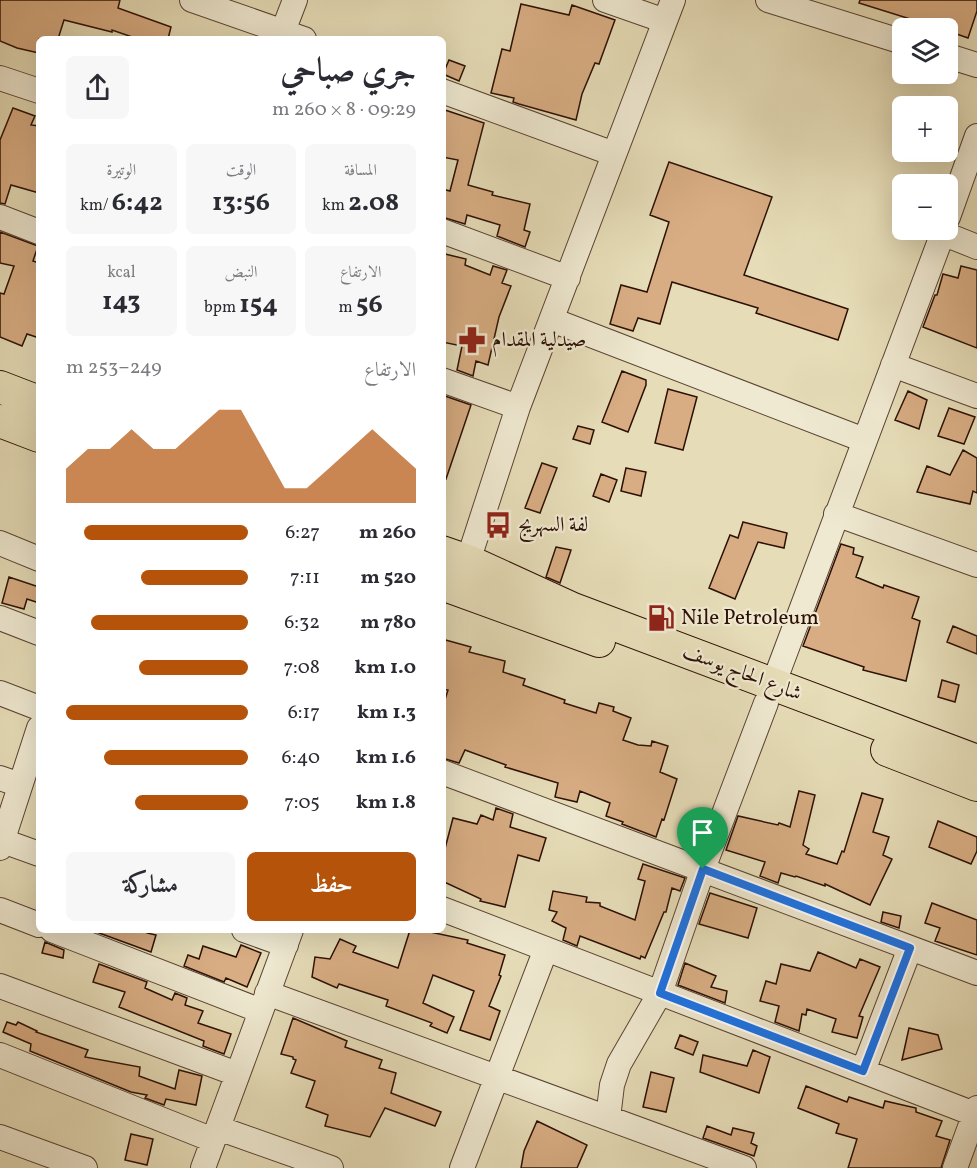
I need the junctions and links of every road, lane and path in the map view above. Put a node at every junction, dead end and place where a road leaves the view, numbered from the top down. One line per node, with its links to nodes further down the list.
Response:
1 (192, 0): 6 (street)
2 (295, 0): 6 (street)
3 (605, 0): 5 (street)
4 (768, 0): 7 (street)
5 (669, 10): 14 (street)
6 (289, 36)
7 (892, 39)
8 (958, 59): 9 (street)
9 (977, 65)
10 (0, 78): 11 (street)
11 (36, 90)
12 (446, 92): 14 (street)
13 (977, 136): 15 (street)
14 (614, 154): 22 (street)
15 (958, 189)
16 (0, 217): 17 (street)
17 (36, 231)
18 (446, 232): 22 (street)
19 (958, 235): 21 (street)
20 (940, 240): 24 (street)
21 (977, 247)
22 (568, 278): 23 (street)
23 (552, 320): 29 (street); 32 (street)
24 (893, 365): 27 (street); 32 (street)
25 (446, 381): 29 (street)
26 (0, 387): 28 (main road)
27 (977, 396)
28 (36, 401)
29 (518, 407): 35 (street)
30 (0, 421): 31 (main road)
31 (36, 435)
32 (864, 440): 33 (street)
33 (836, 514): 37 (street); 42 (street)
34 (0, 543): 36 (street)
35 (455, 556): 38 (street); 42 (main road, شارع الحاج يوسف)
36 (36, 557)
37 (977, 565)
38 (446, 587): 42 (main road, شارع الحاج يوسف)
39 (0, 618): 40 (street)
40 (36, 632)
41 (0, 693): 43 (street)
42 (769, 694): 45 (main road, شارع الحاج يوسف); 48 (main road, شارع الحاج يوسف); 51 (street)
43 (36, 707)
44 (36, 733): 47 (street)
45 (977, 761)
46 (446, 773): 51 (street)
47 (10, 781): 49 (street)
48 (977, 785)
49 (2, 844): 50 (street)
50 (36, 853)
51 (703, 869): 58 (street); 62 (street)
52 (0, 910): 54 (street)
53 (446, 911): 59 (street)
54 (36, 924)
55 (61, 933): 63 (street)
56 (260, 933): 57 (street)
57 (288, 938): 63 (street)
58 (910, 948): 60 (street); 65 (street)
59 (546, 949): 62 (street); 67 (street)
60 (977, 974)
61 (0, 986): 66 (street)
62 (660, 993): 65 (street); 69 (street)
63 (264, 1002): 66 (street); 67 (street)
64 (0, 1055): 70 (street)
65 (863, 1071): 68 (street)
66 (237, 1074): 70 (street)
67 (496, 1078): 69 (street); 75 (street)
68 (976, 1112): 77 (street)
69 (608, 1118): 76 (street)
70 (215, 1134): 73 (street); 74 (street)
71 (0, 1137): 72 (street)
72 (85, 1168)
73 (203, 1168)
74 (330, 1168)
75 (462, 1168)
76 (744, 1168)
77 (955, 1168)

